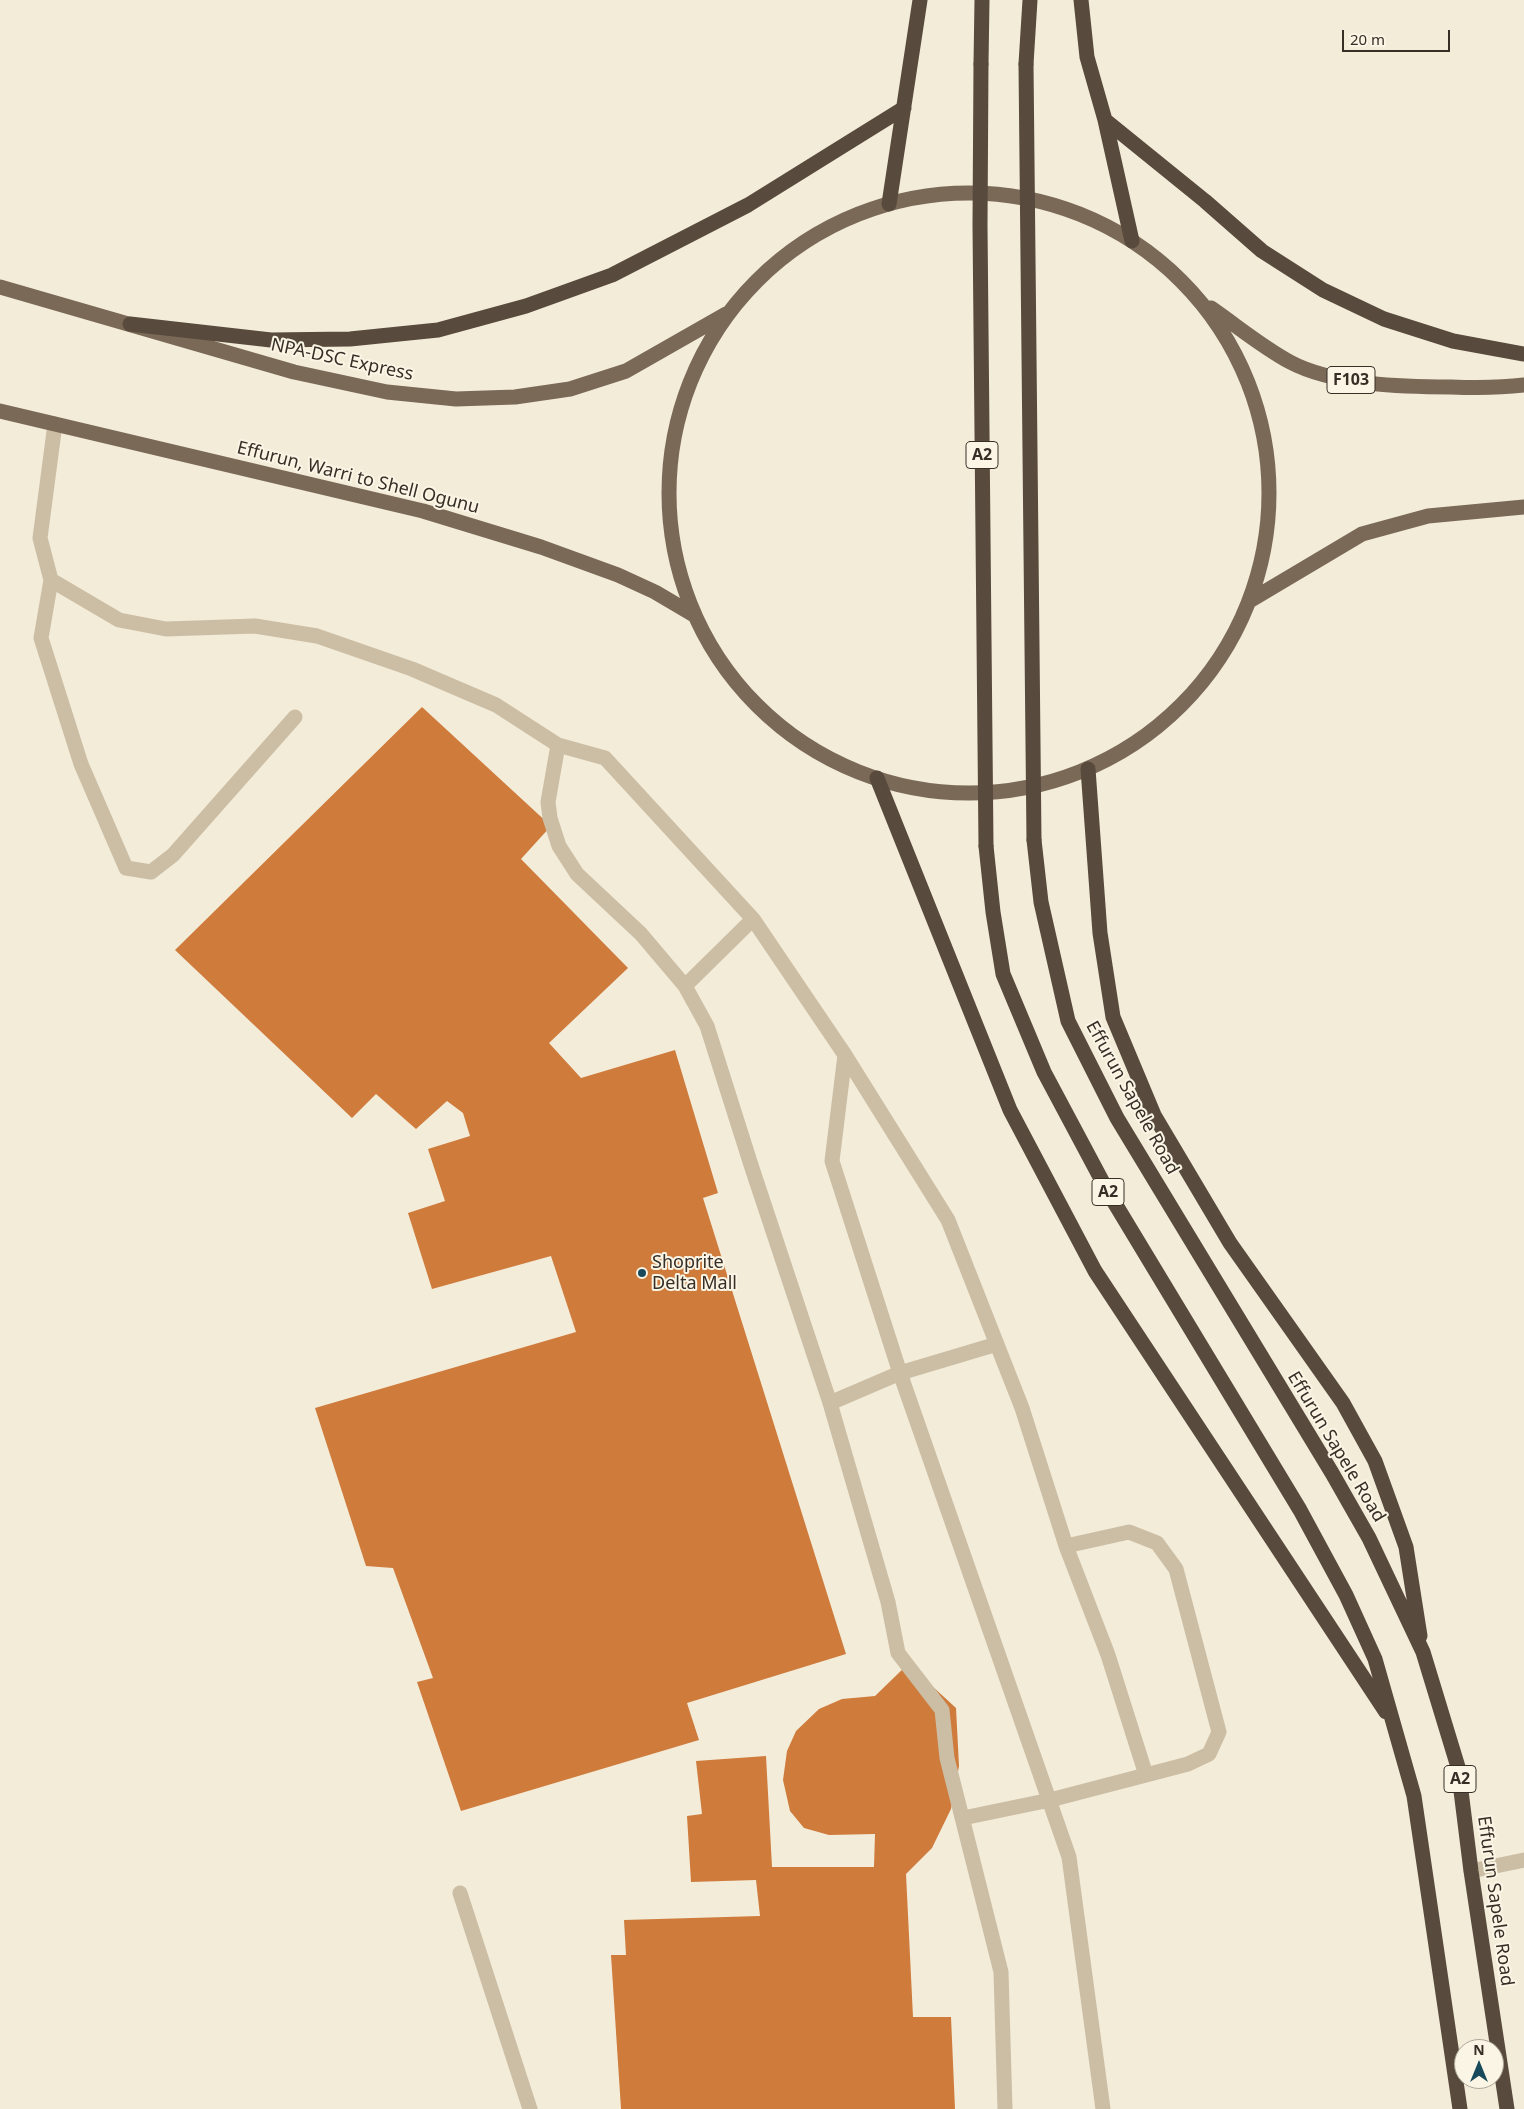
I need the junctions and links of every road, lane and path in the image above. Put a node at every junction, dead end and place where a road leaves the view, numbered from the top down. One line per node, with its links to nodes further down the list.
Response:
1 (920, 0): 5 (highway)
2 (982, 0): 33 (highway, A2, bridge)
3 (1030, 0): 32 (highway, Effurun Sapele Road / A2, bridge)
4 (1081, 0): 6 (highway)
5 (904, 108): 7 (highway); 12 (highway)
6 (1105, 120): 8 (highway); 13 (highway)
7 (888, 204): 8 (main road); 11 (main road)
8 (1132, 241): 10 (main road)
9 (0, 287): 12 (main road, NPA-DSC Express)
10 (1199, 299): 14 (main road, F103); 19 (main road)
11 (727, 313): 12 (main road, NPA-DSC Express); 20 (main road)
12 (130, 324)
13 (1524, 354)
14 (1524, 385)
15 (0, 412): 16 (main road, Effurun, Warri to Shell Ogunu)
16 (55, 424): 18 (street); 20 (main road, Effurun, Warri to Shell Ogunu)
17 (1524, 507): 19 (main road)
18 (51, 580): 21 (street); 22 (street)
19 (1251, 600): 23 (main road)
20 (694, 616): 24 (main road)
21 (295, 717)
22 (558, 745): 25 (street); 26 (street)
23 (1088, 768): 24 (main road); 32 (highway)
24 (876, 778): 33 (highway)
25 (753, 918): 26 (street); 27 (street)
26 (686, 986): 30 (street)
27 (845, 1055): 28 (street); 29 (street)
28 (997, 1344): 29 (street); 31 (street)
29 (900, 1374): 30 (street); 35 (street)
30 (830, 1403): 36 (street)
31 (1066, 1546): 34 (street); 34 (street)
32 (1423, 1652): 38 (highway, Effurun Sapele Road / A2)
33 (1395, 1726): 43 (highway, A2)
34 (1146, 1775): 35 (street)
35 (1050, 1800): 36 (street); 42 (street)
36 (963, 1818): 41 (street)
37 (1524, 1860): 38 (street)
38 (1471, 1871): 44 (highway, Effurun Sapele Road / A2)
39 (460, 1893): 40 (street)
40 (530, 2109)
41 (1005, 2109)
42 (1103, 2109)
43 (1460, 2109)
44 (1508, 2109)

